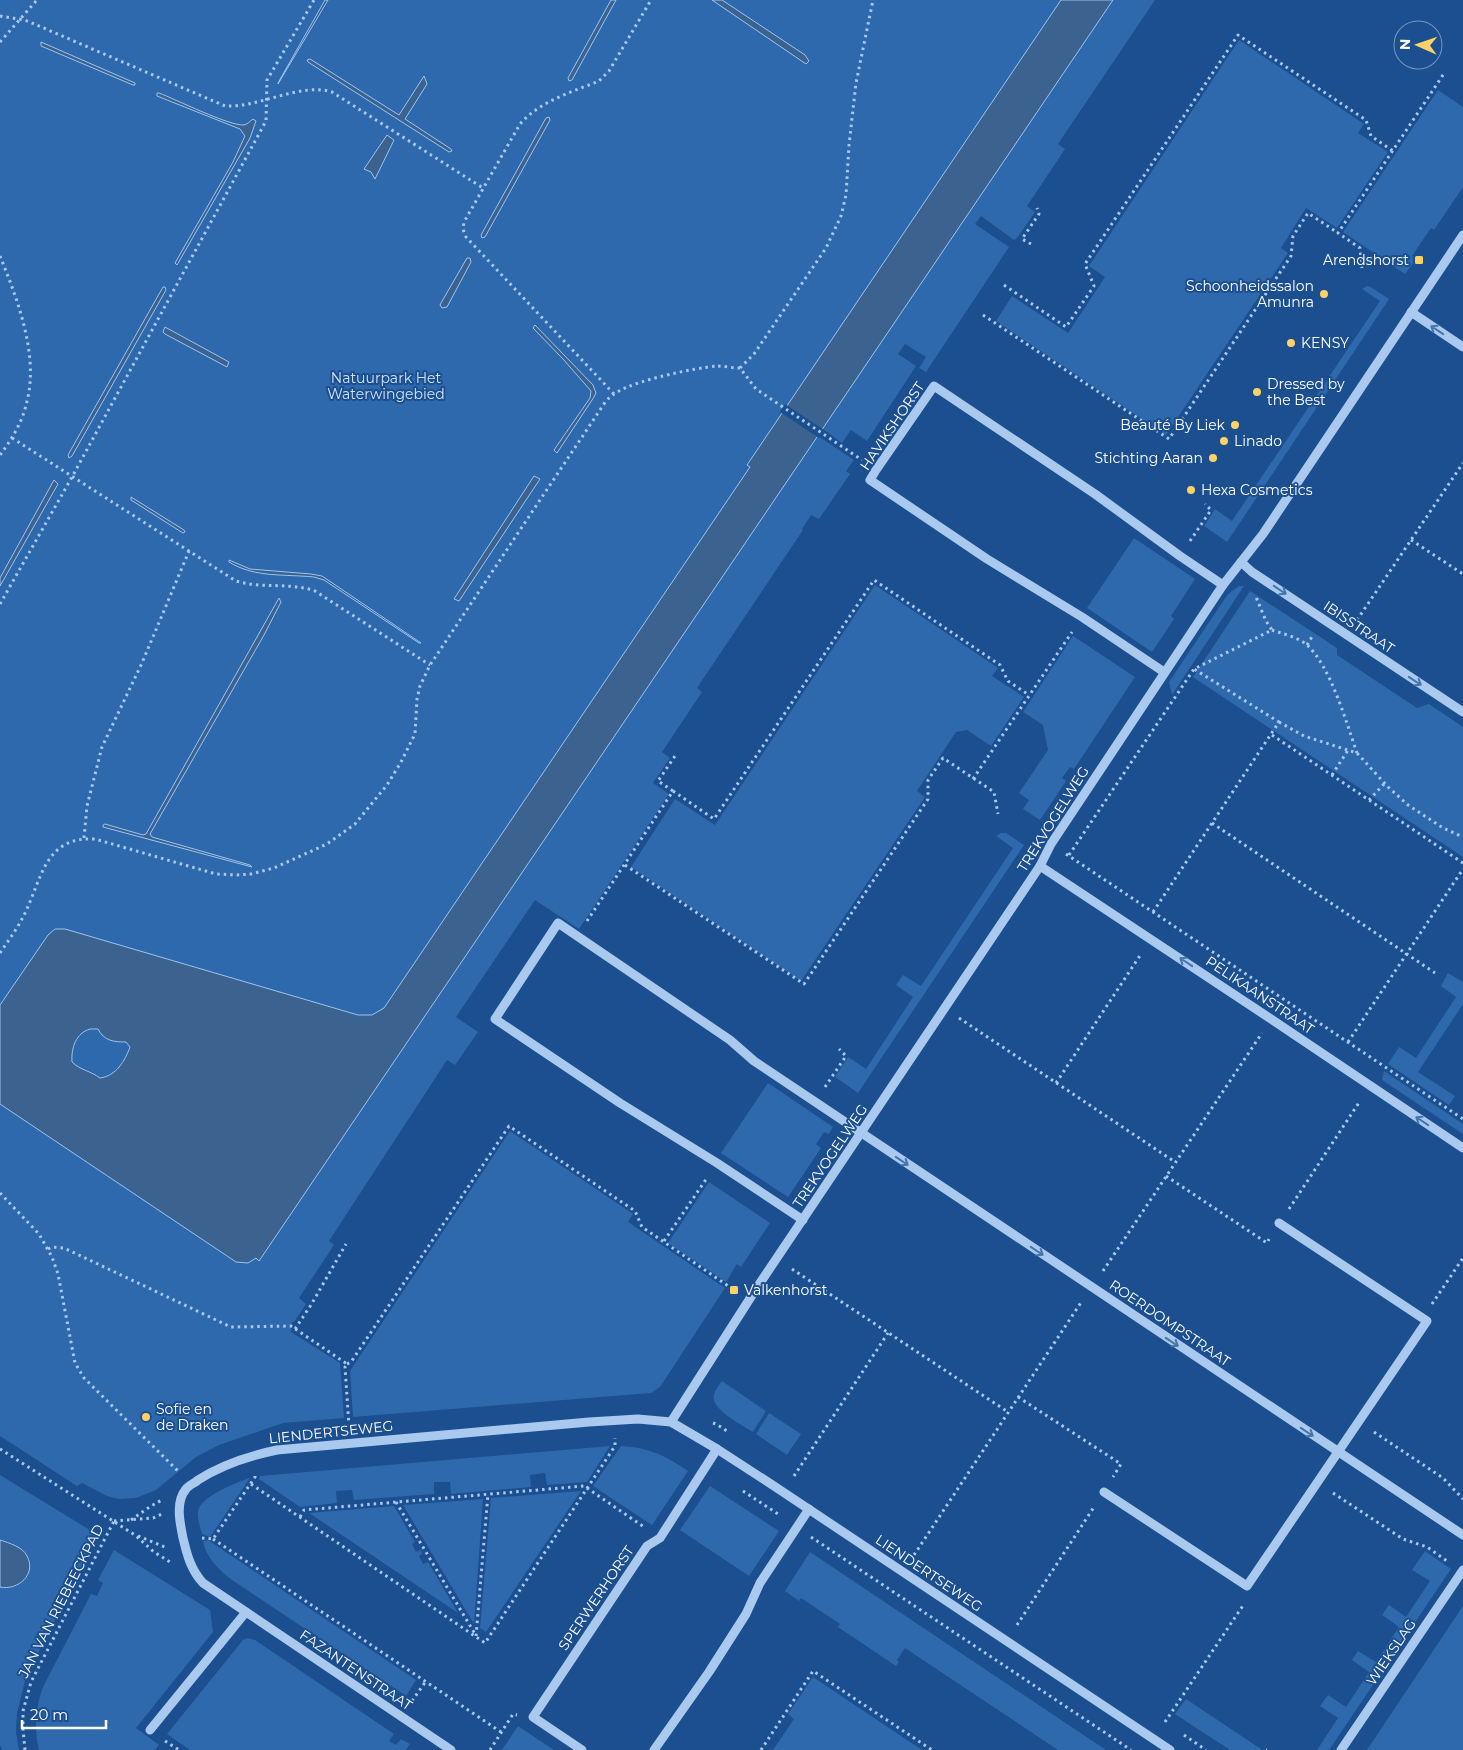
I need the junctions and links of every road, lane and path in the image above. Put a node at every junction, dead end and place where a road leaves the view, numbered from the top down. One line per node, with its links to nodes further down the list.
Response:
1 (37, 0): 6 (path)
2 (314, 0): 9 (path)
3 (651, 0): 11 (path)
4 (873, 0): 22 (path)
5 (0, 16): 6 (path)
6 (20, 19): 7 (path); 9 (path)
7 (0, 42)
8 (1446, 72): 10 (path)
9 (266, 100): 11 (path); 28 (path)
10 (1393, 151): 13 (path); 18 (path)
11 (483, 188): 23 (path)
12 (1037, 208): 15 (path)
13 (1338, 233): 17 (path); 20 (path)
14 (1463, 235): 19 (street, TREKVOGELWEG)
15 (1031, 244)
16 (0, 256): 24 (path)
17 (1362, 268)
18 (1004, 285)
19 (1412, 312): 21 (street, one-way to 19); 33 (street, TREKVOGELWEG)
20 (983, 316)
21 (1463, 347)
22 (740, 368): 23 (path); 27 (path)
23 (614, 394): 41 (path)
24 (12, 438): 25 (path); 28 (path)
25 (0, 456)
26 (1463, 462): 30 (path)
27 (876, 470): 32 (street, HAVIKSHORST); 38 (street, HAVIKSHORST)
28 (72, 477): 31 (path); 37 (path)
29 (1205, 504): 32 (path)
30 (1410, 540): 35 (path); 40 (path)
31 (189, 551): 41 (path); 59 (path)
32 (1180, 556): 36 (street, HAVIKSHORST)
33 (1241, 562): 34 (street, IBISSTRAAT); 36 (street, TREKVOGELWEG)
34 (1252, 572): 39 (path); 40 (street, IBISSTRAAT, one-way to 40)
35 (1463, 574)
36 (1223, 585): 43 (street, TREKVOGELWEG)
37 (0, 604)
38 (1082, 617): 43 (street, HAVIKSHORST); 44 (path)
39 (1272, 630): 42 (path); 49 (path)
40 (1347, 635): 45 (street, IBISSTRAAT, one-way to 45)
41 (430, 665): 59 (path)
42 (1194, 669): 46 (path); 61 (path)
43 (1164, 672): 60 (street, TREKVOGELWEG)
44 (1029, 695): 52 (path); 54 (path)
45 (1463, 712)
46 (1279, 722): 47 (path); 48 (path)
47 (1272, 735): 51 (path); 57 (path)
48 (1348, 750): 49 (path); 51 (path)
49 (1358, 753): 53 (path)
50 (672, 755): 54 (path)
51 (1332, 775): 55 (path)
52 (973, 779): 56 (path); 63 (path)
53 (1385, 783): 55 (path); 58 (path)
54 (673, 792): 63 (path)
55 (1369, 800): 62 (path)
56 (998, 814)
57 (1212, 823): 67 (path); 71 (path)
58 (1463, 837)
59 (84, 838): 70 (path)
60 (1051, 844): 61 (path); 64 (street, TREKVOGELWEG)
61 (1069, 856): 66 (path); 67 (path)
62 (1463, 863)
63 (625, 864): 68 (path)
64 (1040, 866): 66 (street, PELIKAANSTRAAT); 73 (street, TREKVOGELWEG)
65 (1463, 869): 71 (path)
66 (1056, 876): 69 (street, PELIKAANSTRAAT)
67 (1154, 912): 74 (path)
68 (577, 936): 78 (street); 83 (street)
69 (1151, 938): 76 (path); 77 (street, PELIKAANSTRAAT, one-way to 69)
70 (0, 952)
71 (1407, 954): 72 (path); 74 (path)
72 (1436, 973)
73 (945, 1009): 76 (path); 80 (street, TREKVOGELWEG)
74 (1348, 1042): 79 (path)
75 (840, 1049): 78 (path)
76 (1056, 1083): 82 (path)
77 (1370, 1086): 81 (street, PELIKAANSTRAAT, one-way to 77); 87 (path)
78 (815, 1102): 80 (street)
79 (1463, 1119)
80 (862, 1133): 86 (street, TREKVOGELWEG); 107 (street, ROERDOMPSTRAAT, one-way to 107)
81 (1463, 1148)
82 (1175, 1162)
83 (717, 1163): 86 (street); 88 (path)
84 (1166, 1176): 89 (path)
85 (0, 1193): 91 (path)
86 (803, 1220): 93 (street, TREKVOGELWEG)
87 (1279, 1223): 95 (street)
88 (664, 1241): 94 (path); 98 (path)
89 (1267, 1243)
90 (346, 1244): 96 (path)
91 (48, 1249): 96 (path); 112 (path)
92 (1463, 1258): 95 (path)
93 (777, 1259): 94 (street, TREKVOGELWEG); 97 (path)
94 (749, 1300): 102 (street, TREKVOGELWEG)
95 (1422, 1319): 103 (street)
96 (295, 1329): 98 (path)
97 (888, 1333): 100 (path); 109 (path)
98 (347, 1364): 104 (path)
99 (1018, 1397): 115 (path)
100 (1008, 1412)
101 (615, 1420): 102 (street, LIENDERTSEWEG); 104 (street, LIENDERTSEWEG); 113 (path)
102 (671, 1422): 106 (street, LIENDERTSEWEG)
103 (1359, 1422): 107 (street); 117 (path)
104 (351, 1444): 108 (street, LIENDERTSEWEG)
105 (0, 1449): 121 (path)
106 (717, 1449): 119 (street, LIENDERTSEWEG); 124 (street, SPERWERHORST)
107 (1339, 1453): 110 (street); 123 (street, ROERDOMPSTRAAT)
108 (252, 1455): 111 (path); 112 (street, LIENDERTSEWEG)
109 (794, 1476)
110 (1318, 1483): 127 (path); 130 (street)
111 (250, 1484): 120 (path); 125 (path)
112 (189, 1487): 121 (path); 126 (street, FAZANTENSTRAAT)
113 (587, 1488): 116 (path); 124 (path); 133 (path)
114 (739, 1488): 122 (path)
115 (1104, 1492): 130 (street); 132 (path)
116 (488, 1494): 118 (path); 133 (path)
117 (1463, 1499)
118 (396, 1502): 120 (path); 133 (path)
119 (808, 1509): 122 (street); 148 (street, LIENDERTSEWEG)
120 (300, 1517): 133 (path)
121 (114, 1521): 128 (path); 140 (path, JAN VAN RIEBEECKPAD)
122 (797, 1527): 144 (street); 147 (path)
123 (1463, 1535)
124 (660, 1538): 136 (street, SPERWERHORST)
125 (213, 1539): 126 (path); 134 (path)
126 (184, 1541): 128 (street, FAZANTENSTRAAT)
127 (1452, 1564)
128 (193, 1569): 131 (street, FAZANTENSTRAAT)
129 (1463, 1570): 149 (street, WIEKSLAG)
130 (1247, 1586): 137 (path)
131 (246, 1612): 135 (street, FAZANTENSTRAAT); 138 (street)
132 (1017, 1625)
133 (476, 1636)
134 (426, 1681): 135 (path); 139 (path)
135 (402, 1717): 141 (street, FAZANTENSTRAAT)
136 (533, 1717): 139 (path); 143 (street)
137 (1165, 1722)
138 (150, 1730)
139 (501, 1732): 142 (path)
140 (26, 1750)
141 (451, 1750)
142 (490, 1750)
143 (582, 1750)
144 (654, 1750)
145 (761, 1750): 146 (path)
146 (932, 1750)
147 (1131, 1750)
148 (1170, 1750)
149 (1341, 1750)

